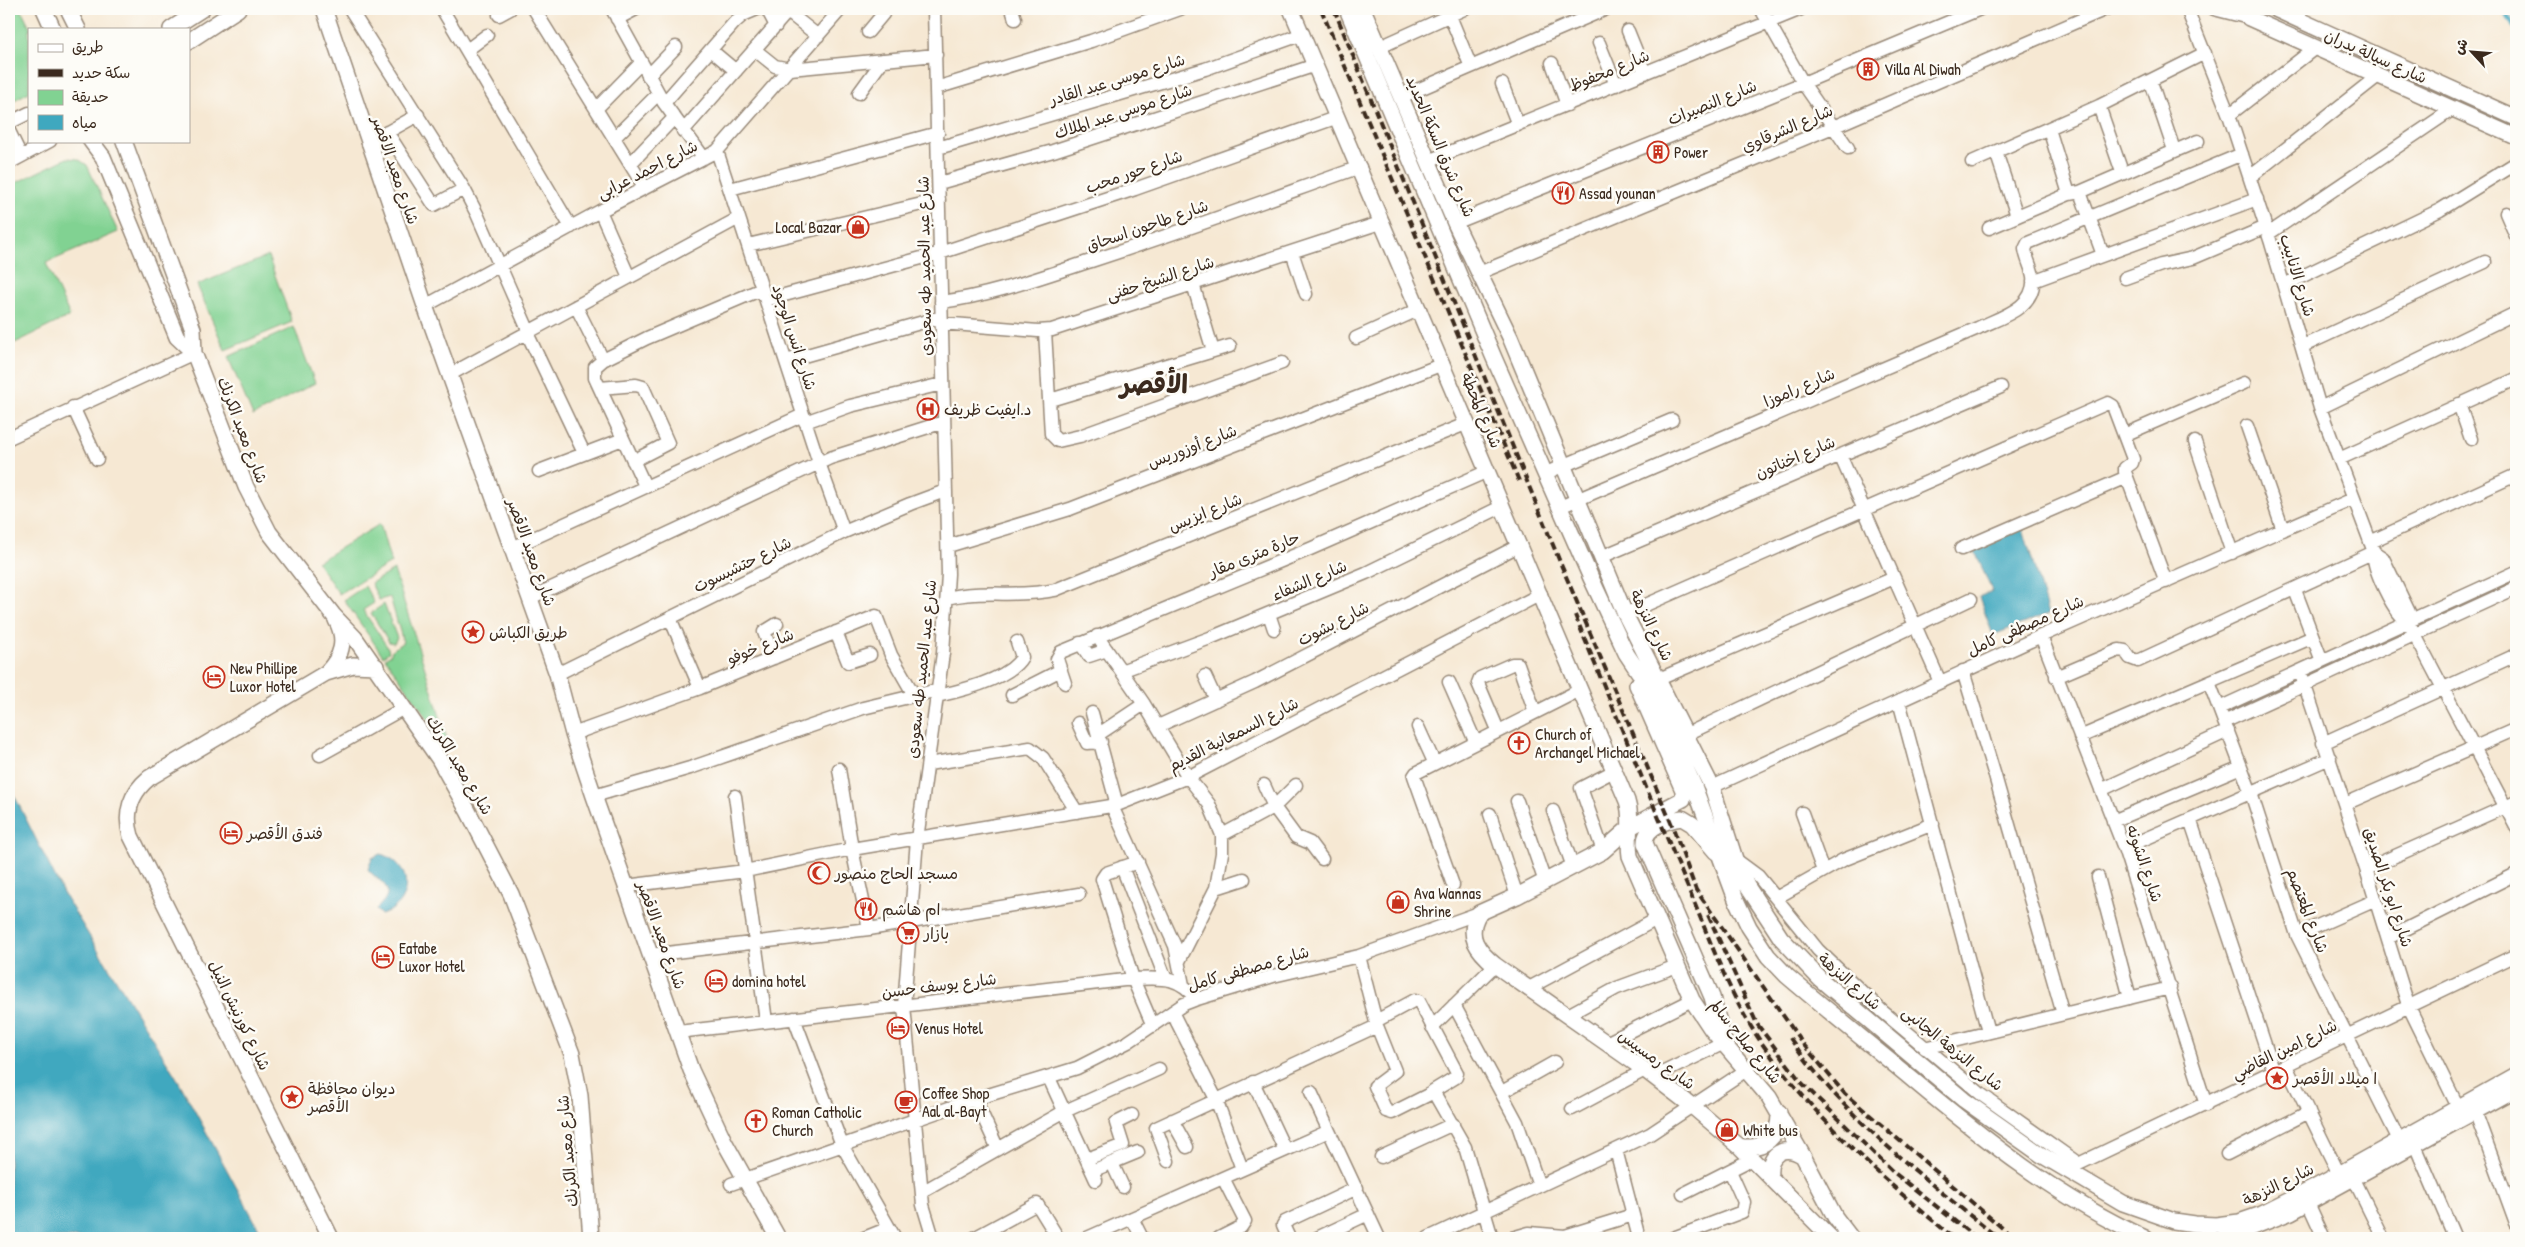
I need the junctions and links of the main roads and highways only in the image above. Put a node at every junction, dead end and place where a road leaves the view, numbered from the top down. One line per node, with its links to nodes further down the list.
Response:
1 (44, 9): 11 (main road)
2 (68, 9): 12 (main road)
3 (238, 9): 14 (main road)
4 (324, 9): 46 (main road, شارع معبد الاقصر)
5 (1291, 9): 28 (main road, شارع المحطة)
6 (1346, 9): 23 (main road, شارع النزهة)
7 (1363, 9): 21 (main road, شارع شرق السكة الحديد)
8 (2275, 9): 15 (main road, شارع سيالة بدران)
9 (193, 12): 13 (main road)
10 (2244, 14): 16 (main road, شارع سيالة بدران)
11 (53, 28)
12 (78, 28)
13 (172, 28)
14 (195, 37)
15 (2422, 76): 16 (main road); 17 (main road, شارع سيالة بدران)
16 (2421, 95): 18 (main road, شارع سيالة بدران)
17 (2516, 118)
18 (2516, 137)
19 (92, 142): 22 (main road, شارع معبد الكرنك)
20 (124, 142): 22 (main road, شارع معبد الكرنك)
21 (1490, 296): 23 (main road); 29 (main road, شارع النزهة)
22 (194, 353): 24 (main road, شارع معبد الكرنك)
23 (1494, 358): 25 (main road, شارع النزهة)
24 (334, 616): 26 (main road, شارع معبد الكرنك); 27 (main road)
25 (1626, 653): 28 (main road, شارع مصطفى كامل); 29 (main road, شارع النزهة)
26 (376, 666): 27 (main road); 45 (main road, شارع معبد الكرنك)
27 (326, 673): 44 (main road, شارع كورنيش النيل)
28 (1629, 828): 30 (main road, شارع مصطفى كامل); 33 (main road, شارع صلاح سالم)
29 (1730, 860): 31 (main road, شارع النزهة); 32 (main road, شارع النزهة); 33 (main road)
30 (1479, 914): 38 (main road, شارع رمسيس)
31 (1801, 961): 32 (main road); 42 (main road, شارع النزهة)
32 (1786, 976): 49 (main road, شارع النزهة)
33 (1724, 1043): 37 (main road, شارع صلاح سالم)
34 (2516, 1075): 36 (main road, شارع النزهة)
35 (2516, 1089): 36 (main road, شارع النزهة)
36 (2468, 1107): 40 (main road, شارع النزهة); 40 (main road, شارع النزهة)
37 (1779, 1112): 38 (main road); 39 (main road, شارع صلاح سالم)
38 (1739, 1146): 41 (main road, شارع رمسيس)
39 (1803, 1156): 41 (main road); 48 (main road, شارع صلاح سالم)
40 (2348, 1174): 43 (main road, شارع النزهة); 51 (main road, شارع النزهة)
41 (1770, 1176): 47 (main road, شارع رمسيس)
42 (2154, 1215): 43 (main road, شارع النزهة); 50 (main road)
43 (2217, 1232)
44 (331, 1238)
45 (591, 1238)
46 (778, 1238)
47 (1831, 1238)
48 (1851, 1238)
49 (2144, 1238)
50 (2149, 1238)
51 (2224, 1238)

